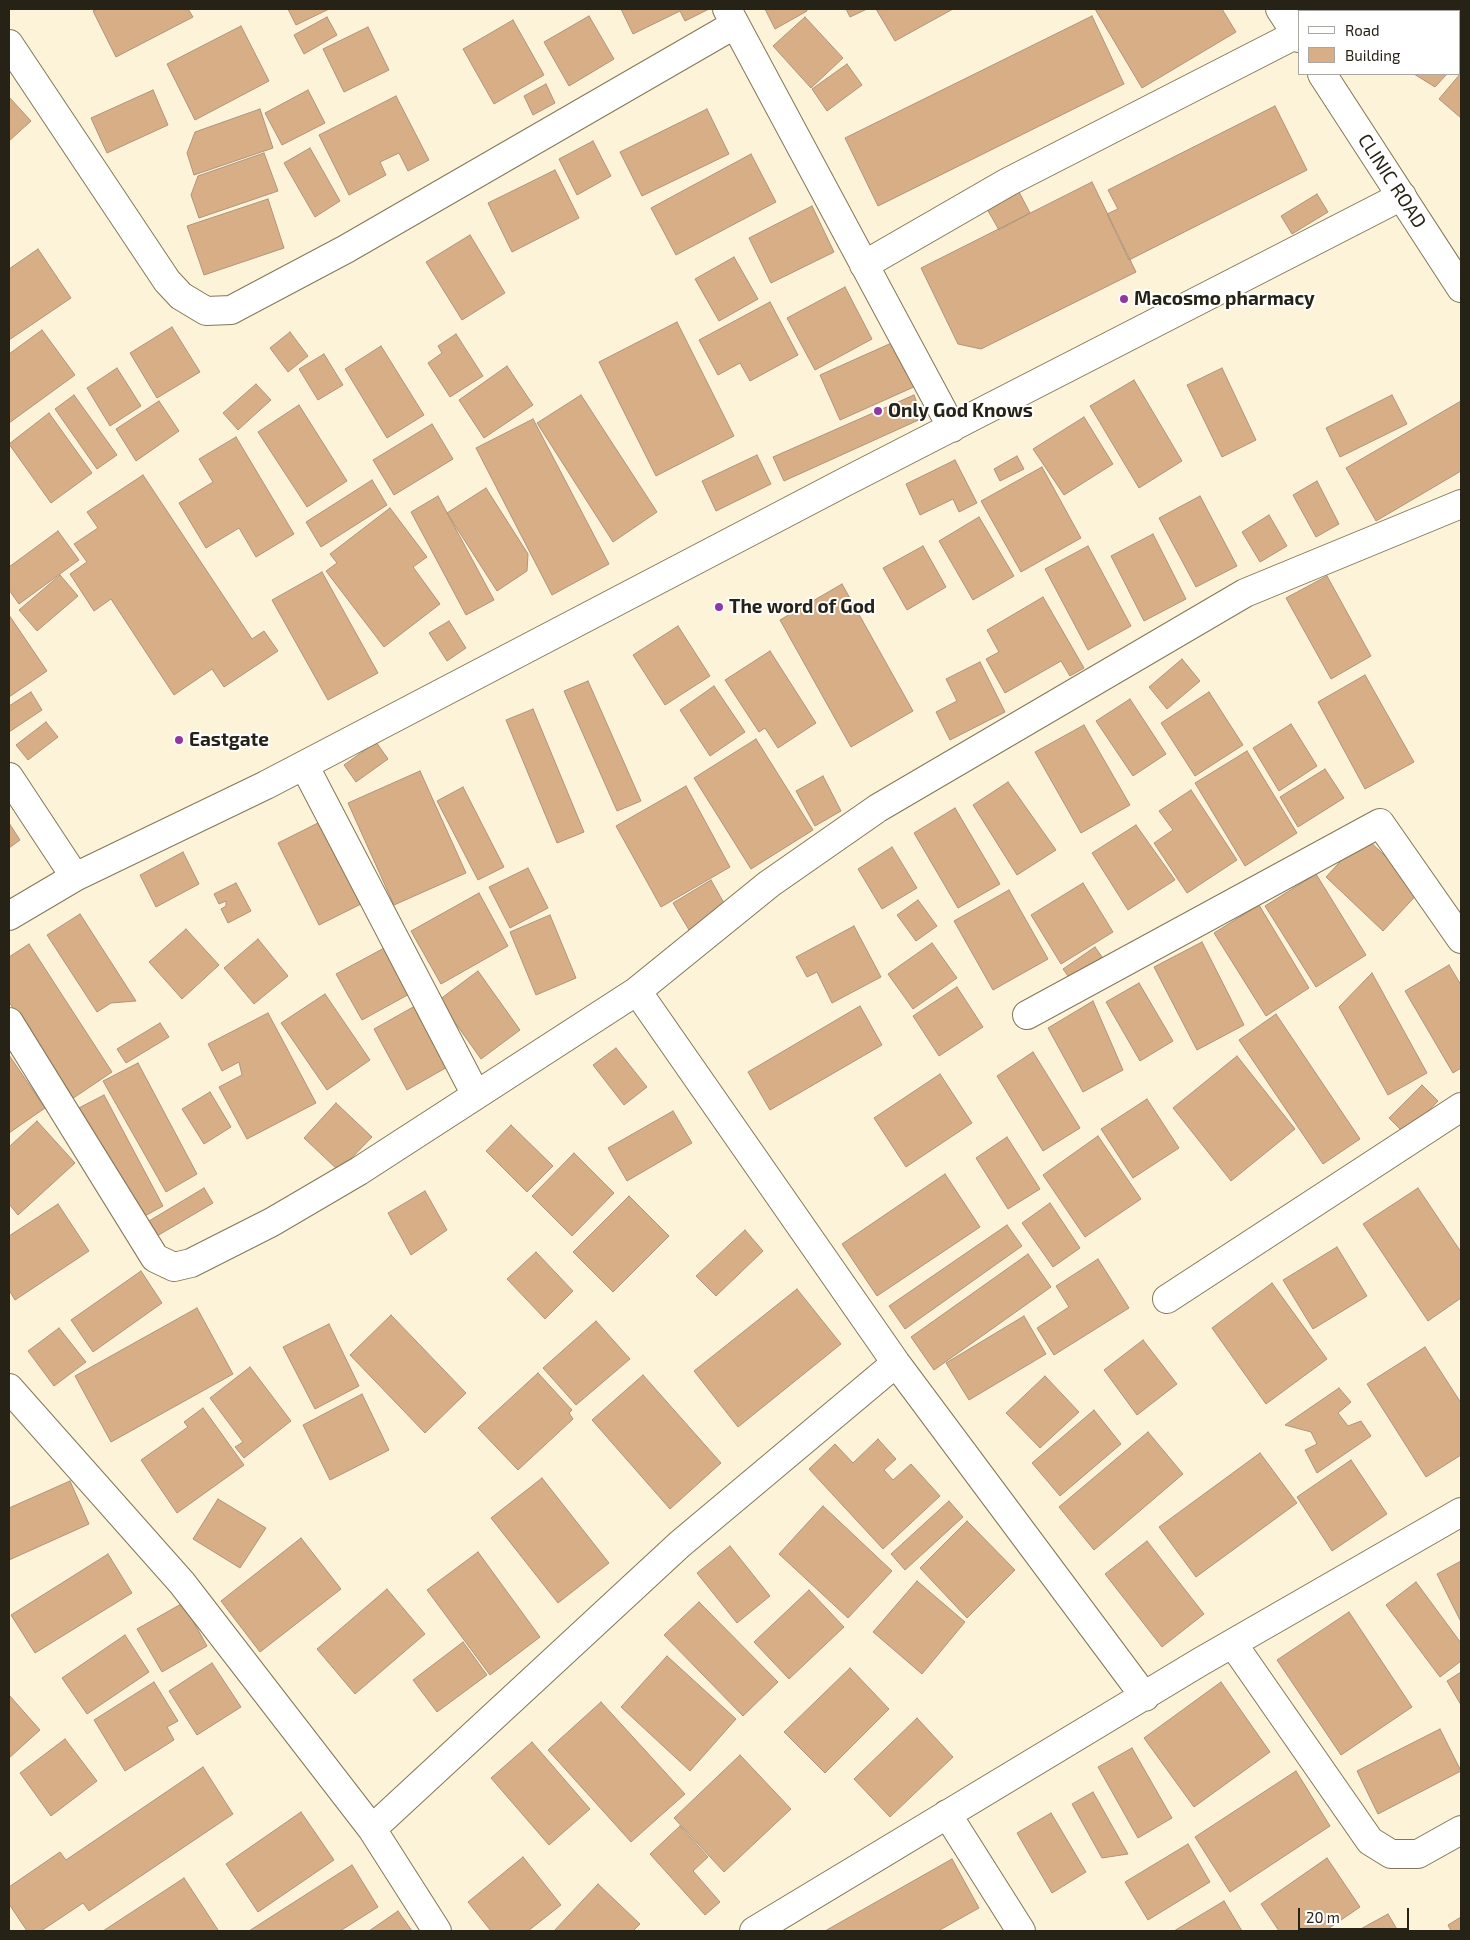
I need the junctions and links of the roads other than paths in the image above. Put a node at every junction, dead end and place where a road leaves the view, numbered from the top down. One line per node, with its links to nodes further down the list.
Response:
1 (1280, 9): 3 (street)
2 (730, 17): 4 (street); 7 (street)
3 (1298, 36): 7 (street)
4 (9, 44)
5 (1323, 75): 6 (street, CLINIC ROAD)
6 (1402, 196): 8 (street, CLINIC ROAD); 9 (street)
7 (864, 265): 9 (street)
8 (1461, 288)
9 (952, 428): 11 (street)
10 (1461, 504): 16 (street)
11 (304, 765): 13 (street); 19 (street)
12 (9, 777): 13 (street)
13 (75, 877): 14 (street)
14 (9, 916)
15 (1461, 940): 17 (street)
16 (637, 991): 19 (street); 22 (street)
17 (1027, 1015)
18 (9, 1022): 19 (street)
19 (476, 1095)
20 (1461, 1107): 21 (street)
21 (1167, 1299)
22 (896, 1363): 26 (street); 28 (street)
23 (9, 1388): 28 (street)
24 (1461, 1512): 25 (street)
25 (1233, 1644): 26 (street); 29 (street)
26 (1144, 1697): 27 (street)
27 (947, 1814): 31 (street); 32 (street)
28 (372, 1829): 30 (street)
29 (1461, 1830)
30 (437, 1931)
31 (754, 1931)
32 (1021, 1931)

